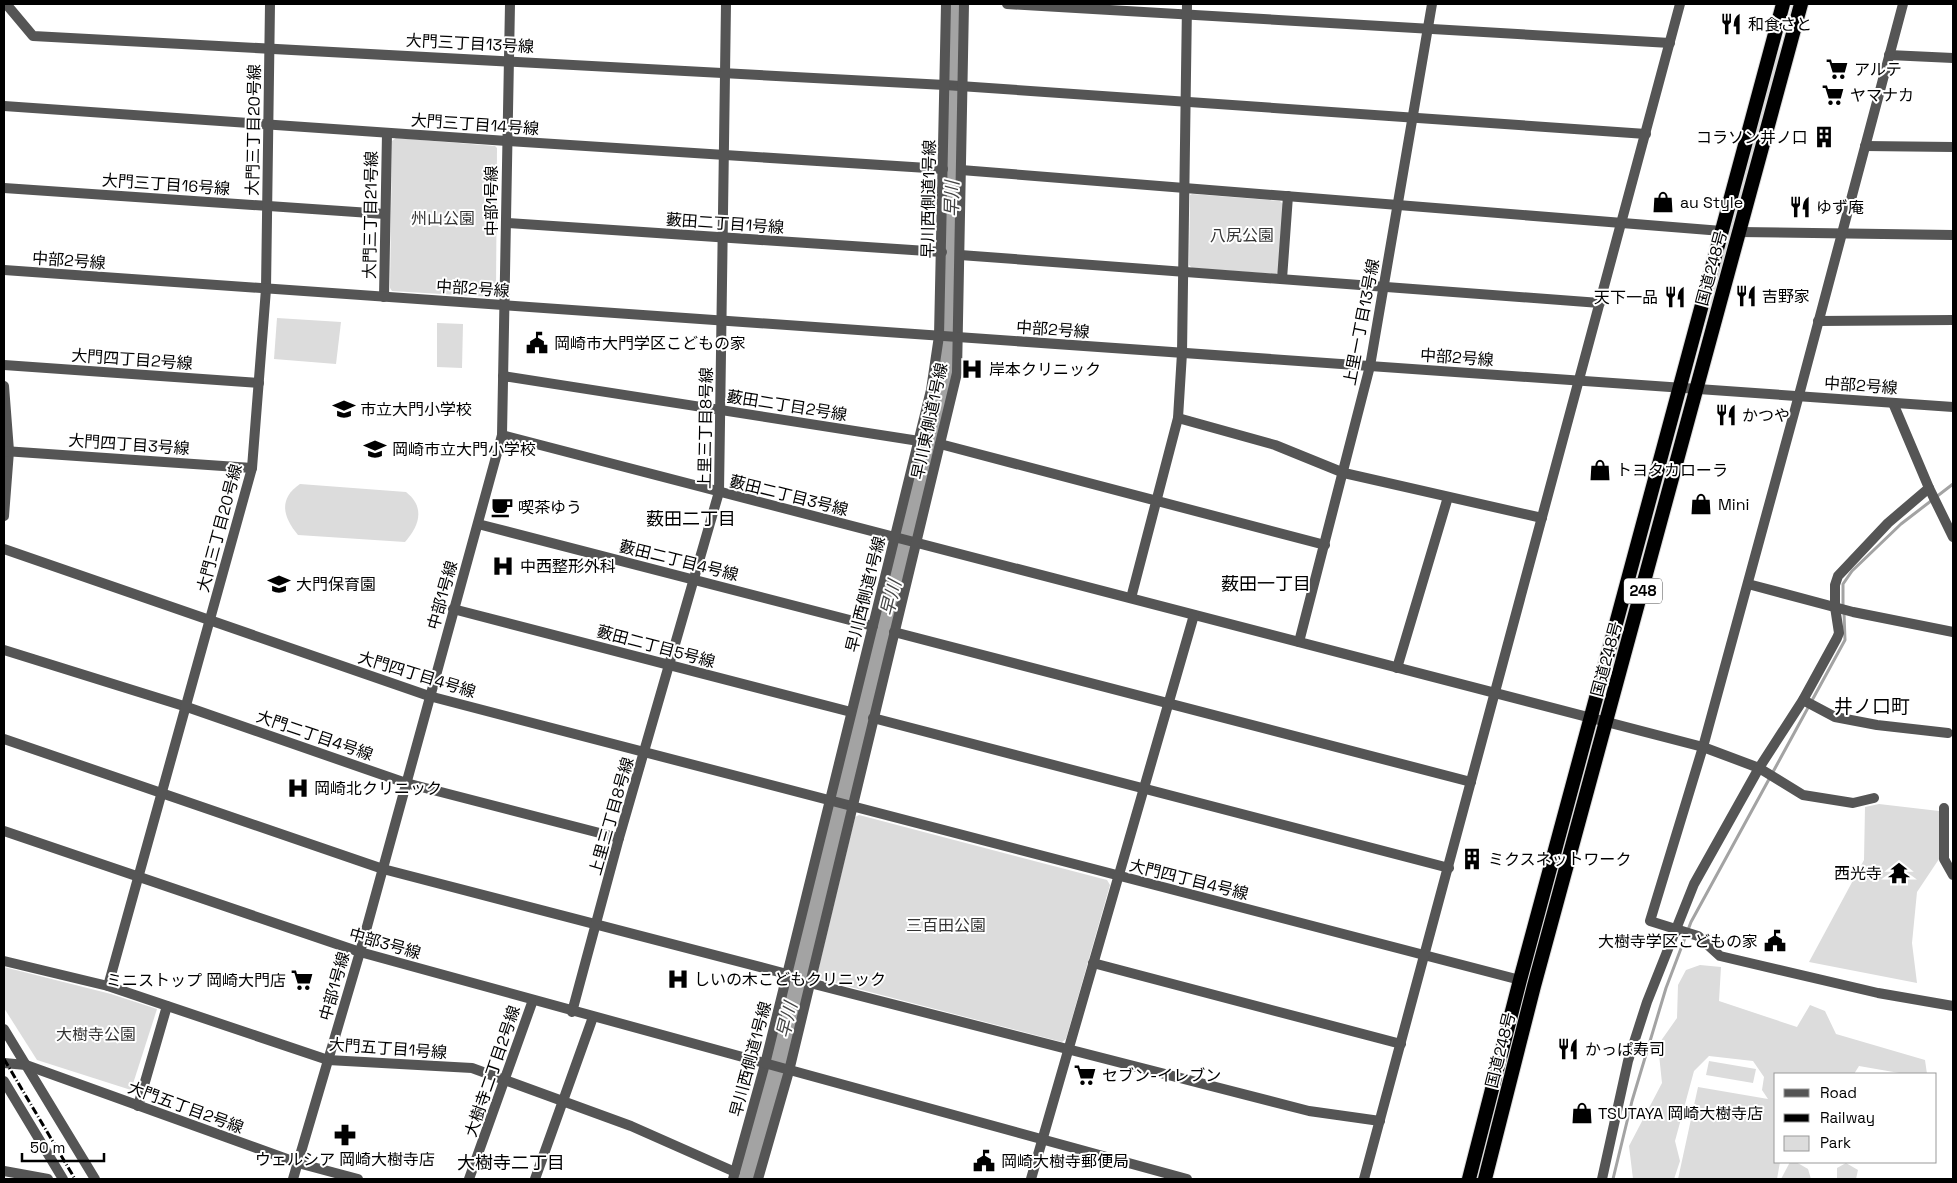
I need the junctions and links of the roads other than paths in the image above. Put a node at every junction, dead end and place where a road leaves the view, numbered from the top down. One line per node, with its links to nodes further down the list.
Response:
1 (270, 4): 16 (street, 大門三丁目20号線)
2 (510, 4): 19 (street, 中部1号線)
3 (726, 4): 20 (street, 上里三丁目8号線)
4 (946, 4): 21 (street, 早川西側道1号線)
5 (964, 4): 22 (street, 早川東側道1号線)
6 (1007, 4): 13 (street)
7 (1432, 4): 14 (street, 上里一丁目13号線)
8 (1680, 4): 15 (street)
9 (1783, 4): 43 (highway, 国道248号 / 248)
10 (1801, 4): 44 (highway, 国道248号 / 248)
11 (1903, 4): 17 (street)
12 (6, 5): 16 (street, 大門三丁目13号線)
13 (1186, 9): 14 (street); 23 (street)
14 (1428, 29): 15 (street); 25 (street, 上里一丁目13号線)
15 (1670, 43): 28 (street)
16 (269, 48): 19 (street, 大門三丁目13号線); 26 (street, 大門三丁目20号線)
17 (1889, 55): 18 (street); 30 (street)
18 (1953, 58)
19 (509, 60): 20 (street, 大門三丁目13号線); 29 (street, 中部1号線)
20 (725, 73): 21 (street, 大門三丁目13号線); 32 (street, 上里三丁目8号線)
21 (945, 85): 22 (street, 大門三丁目13号線); 33 (street, 早川西側道1号線)
22 (963, 86): 23 (street, 大門三丁目13号線); 34 (street, 早川東側道1号線)
23 (1186, 101): 25 (street, 大門三丁目13号線); 36 (street)
24 (4, 106): 26 (street, 大門三丁目14号線)
25 (1412, 117): 28 (street, 大門三丁目13号線); 38 (street, 上里一丁目13号線)
26 (267, 126): 27 (street, 大門三丁目14号線); 39 (street, 大門三丁目20号線)
27 (387, 133): 29 (street, 大門三丁目14号線); 40 (street, 大門三丁目21号線)
28 (1646, 134): 42 (street)
29 (507, 142): 32 (street, 大門三丁目14号線); 41 (street, 中部1号線)
30 (1865, 146): 31 (street); 45 (street)
31 (1953, 148)
32 (724, 155): 33 (street, 大門三丁目14号線); 47 (street, 上里三丁目8号線)
33 (943, 168): 48 (street, 早川西側道1号線)
34 (961, 170): 36 (street); 49 (street, 早川東側道1号線)
35 (4, 188): 39 (street, 大門三丁目16号線)
36 (1185, 188): 37 (street); 51 (street)
37 (1288, 196): 38 (street); 52 (street)
38 (1397, 205): 42 (street); 53 (street, 上里一丁目13号線)
39 (268, 206): 40 (street, 大門三丁目16号線); 54 (street, 大門三丁目20号線)
40 (385, 214): 55 (street, 大門三丁目21号線)
41 (506, 223): 47 (street, 藪田二丁目1号線); 57 (street, 中部1号線)
42 (1621, 224): 43 (street); 56 (street)
43 (1722, 231): 70 (highway, 国道248号 / 248)
44 (1739, 232): 45 (street); 71 (highway, 国道248号 / 248)
45 (1842, 234): 46 (street); 60 (street)
46 (1953, 235)
47 (723, 238): 48 (street, 藪田二丁目1号線); 59 (street, 上里三丁目8号線)
48 (942, 252): 61 (street, 早川西側道1号線)
49 (960, 255): 51 (street); 62 (street, 早川東側道1号線)
50 (4, 270): 54 (street, 中部2号線)
51 (1184, 272): 52 (street); 63 (street)
52 (1282, 280): 53 (street)
53 (1383, 286): 56 (street); 65 (street, 上里一丁目13号線)
54 (266, 289): 55 (street, 中部2号線); 68 (street, 大門三丁目20号線)
55 (384, 297): 57 (street, 中部2号線)
56 (1600, 303): 67 (street)
57 (505, 306): 59 (street, 中部2号線); 66 (street, 中部1号線)
58 (1953, 320): 60 (street)
59 (721, 321): 61 (street, 中部2号線); 75 (street, 上里三丁目8号線)
60 (1818, 321): 72 (street)
61 (939, 336): 62 (street, 中部2号線); 78 (street, 早川西側道1号線)
62 (959, 337): 63 (street, 中部2号線); 79 (street, 早川東側道1号線)
63 (1182, 353): 65 (street, 中部2号線); 76 (street)
64 (4, 365): 68 (street, 大門四丁目2号線)
65 (1370, 366): 67 (street, 中部2号線); 82 (street, 上里一丁目13号線)
66 (503, 376): 75 (street, 藪田二丁目2号線); 77 (street, 中部1号線)
67 (1579, 381): 70 (street, 中部2号線); 88 (street)
68 (258, 383): 81 (street, 大門三丁目20号線)
69 (4, 386): 80 (street)
70 (1680, 388): 71 (street, 中部2号線); 115 (highway, 国道248号 / 248)
71 (1697, 389): 72 (street, 中部2号線); 117 (highway, 国道248号 / 248)
72 (1798, 395): 73 (street, 中部2号線); 96 (street)
73 (1893, 402): 74 (street, 中部2号線); 83 (street)
74 (1953, 407)
75 (720, 410): 78 (street, 藪田二丁目2号線); 84 (street, 上里三丁目8号線)
76 (1178, 418): 82 (street); 86 (street)
77 (502, 436): 84 (street, 藪田二丁目3号線); 89 (street, 中部1号線)
78 (919, 441): 91 (street, 早川西側道1号線)
79 (940, 444): 86 (street); 92 (street, 早川東側道1号線)
80 (6, 451): 81 (street, 大門四丁目3号線); 87 (street)
81 (252, 468): 101 (street, 大門三丁目20号線)
82 (1344, 473): 85 (street); 93 (street, 上里一丁目13号線)
83 (1930, 488): 90 (street); 98 (street)
84 (719, 492): 91 (street, 藪田二丁目3号線); 95 (street, 上里三丁目8号線)
85 (1448, 497): 88 (street); 108 (street)
86 (1156, 501): 93 (street); 97 (street)
87 (4, 516)
88 (1542, 518): 109 (street)
89 (478, 524): 95 (street, 藪田二丁目4号線); 99 (street, 中部1号線)
90 (1953, 537)
91 (894, 538): 92 (street, 藪田二丁目3号線); 102 (street, 早川西側道1号線)
92 (916, 544): 97 (street, 藪田二丁目3号線); 103 (street, 早川東側道1号線)
93 (1325, 545): 105 (street, 上里一丁目13号線)
94 (4, 549): 101 (street, 大門四丁目4号線)
95 (694, 579): 102 (street, 藪田二丁目4号線); 107 (street, 上里三丁目8号線)
96 (1748, 584): 98 (street); 120 (street)
97 (1131, 598): 100 (street, 藪田二丁目3号線)
98 (1835, 607): 104 (street); 111 (street)
99 (453, 609): 107 (street, 藪田二丁目5号線); 110 (street, 中部1号線)
100 (1194, 615): 105 (street, 藪田二丁目3号線); 112 (street)
101 (210, 620): 110 (street, 大門四丁目4号線); 113 (street, 大門三丁目20号線)
102 (873, 626): 114 (street, 早川西側道1号線)
103 (894, 632): 112 (street); 116 (street)
104 (1953, 632)
105 (1299, 642): 108 (street, 藪田二丁目3号線)
106 (4, 650): 113 (street, 大門二丁目4号線)
107 (670, 665): 114 (street, 藪田二丁目5号線); 121 (street, 上里三丁目8号線)
108 (1397, 668): 109 (street, 藪田二丁目3号線)
109 (1494, 693): 115 (street, 藪田二丁目3号線); 123 (street)
110 (429, 696): 121 (street, 大門四丁目4号線); 124 (street, 中部1号線)
111 (1803, 700): 118 (street); 122 (street)
112 (1168, 702): 123 (street); 125 (street)
113 (187, 707): 124 (street, 大門二丁目4号線); 126 (street, 大門三丁目20号線)
114 (852, 712): 128 (street, 早川西側道1号線)
115 (1592, 717): 117 (street, 藪田二丁目3号線); 145 (highway, 国道248号 / 248)
116 (873, 718): 125 (street); 129 (street)
117 (1608, 721): 120 (street, 藪田二丁目3号線); 183 (highway, 国道248号 / 248)
118 (1948, 733)
119 (4, 740): 126 (street)
120 (1703, 747): 122 (street, 藪田二丁目3号線); 139 (street)
121 (645, 752): 128 (street, 大門四丁目4号線); 132 (street, 上里三丁目8号線)
122 (1758, 768): 127 (street, 藪田二丁目3号線); 139 (street)
123 (1471, 782): 133 (street)
124 (406, 783): 132 (street, 大門二丁目4号線); 134 (street, 中部1号線)
125 (1144, 788): 133 (street); 136 (street)
126 (163, 793): 134 (street); 137 (street, 大門三丁目20号線)
127 (1874, 798)
128 (829, 800): 129 (street, 大門四丁目4号線); 144 (street, 早川西側道1号線)
129 (852, 806): 136 (street, 大門四丁目4号線); 146 (street)
130 (1944, 808): 135 (street)
131 (4, 831): 137 (street, 中部3号線)
132 (619, 838): 138 (street, 上里三丁目8号線)
133 (1448, 868): 141 (street)
134 (383, 869): 138 (street); 140 (street, 中部1号線)
135 (1953, 875)
136 (1118, 876): 141 (street, 大門四丁目4号線); 143 (street)
137 (140, 878): 140 (street, 中部3号線); 147 (street, 大門三丁目20号線)
138 (597, 925): 144 (street); 151 (street, 上里三丁目8号線)
139 (1675, 928): 150 (street); 184 (street)
140 (360, 952): 148 (street, 中部3号線); 156 (street, 中部1号線)
141 (1425, 956): 145 (street, 大門四丁目4号線); 154 (street)
142 (4, 961): 147 (street, 大門五丁目1号線)
143 (1093, 963): 154 (street); 155 (street)
144 (787, 974): 158 (street, 早川西側道1号線)
145 (1520, 980): 182 (highway, 国道248号 / 248)
146 (810, 983): 155 (street); 160 (street)
147 (108, 986): 149 (street, 大門五丁目1号線)
148 (533, 1000): 151 (street, 中部3号線); 162 (street, 大樹寺二丁目2号線)
149 (167, 1006): 156 (street, 大門五丁目1号線); 164 (street)
150 (1953, 1006)
151 (572, 1012): 152 (street, 中部3号線)
152 (593, 1017): 158 (street, 中部3号線); 163 (street)
153 (4, 1029): 159 (street)
154 (1401, 1044): 165 (street)
155 (1068, 1049): 165 (street); 166 (street)
156 (328, 1060): 162 (street, 大門五丁目1号線); 167 (street, 中部1号線)
157 (4, 1063): 159 (street, 大門五丁目2号線)
158 (765, 1064): 160 (street, 中部3号線); 169 (street, 早川西側道1号線)
159 (26, 1065): 164 (street, 大門五丁目2号線); 173 (street)
160 (789, 1071): 166 (street, 中部3号線); 178 (street)
161 (4, 1081): 172 (street)
162 (505, 1081): 163 (street, 大門五丁目1号線); 176 (street, 大樹寺二丁目2号線)
163 (564, 1101): 169 (street, 大門五丁目1号線); 177 (street)
164 (138, 1106): 167 (street, 大門五丁目2号線)
165 (1380, 1121): 181 (street)
166 (1042, 1139): 179 (street); 180 (street, 中部3号線)
167 (298, 1163): 174 (street, 中部1号線); 175 (street, 大門五丁目2号線)
168 (4, 1171): 170 (street)
169 (734, 1176)
170 (21, 1177): 171 (street)
171 (48, 1179)
172 (63, 1179)
173 (95, 1179)
174 (293, 1179)
175 (358, 1179)
176 (469, 1179)
177 (534, 1179)
178 (758, 1179)
179 (1031, 1179)
180 (1187, 1179)
181 (1364, 1179)
182 (1469, 1179)
183 (1485, 1179)
184 (1602, 1179)

